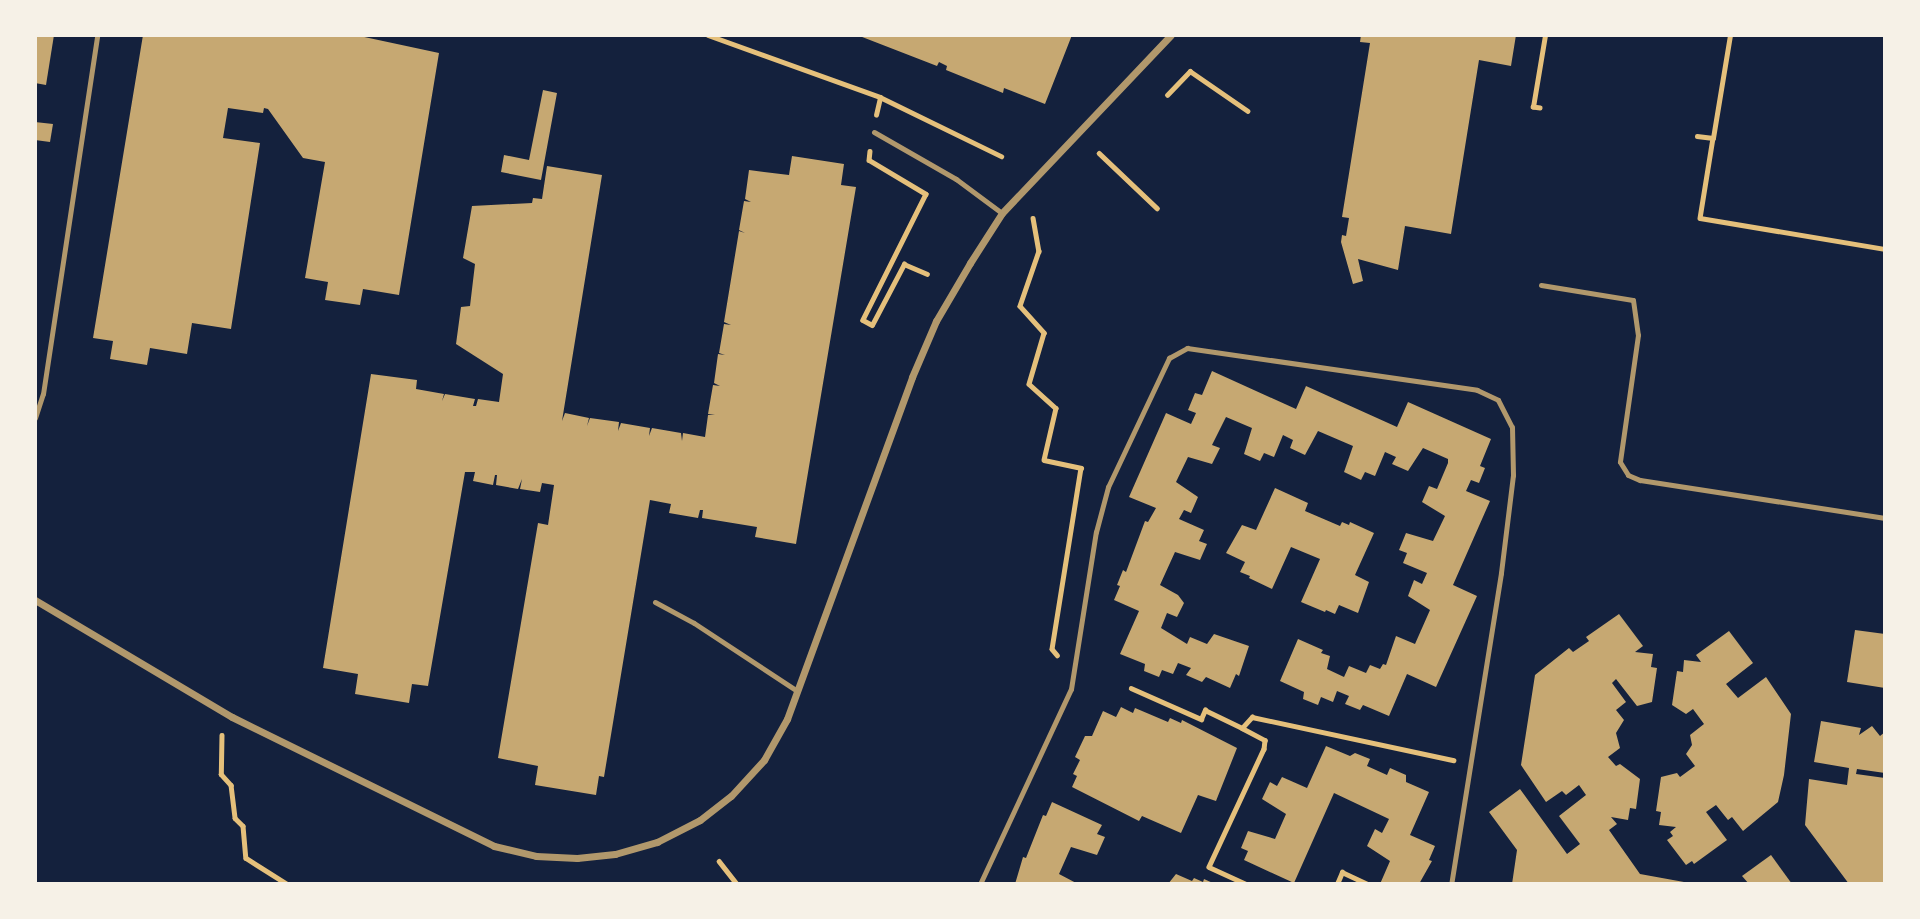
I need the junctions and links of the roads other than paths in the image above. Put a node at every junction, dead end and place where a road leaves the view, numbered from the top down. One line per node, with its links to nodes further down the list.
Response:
1 (97, 35): 6 (lane)
2 (1171, 35): 4 (street)
3 (874, 132): 4 (lane)
4 (1002, 213): 10 (street)
5 (1541, 285): 7 (lane)
6 (35, 418)
7 (1885, 518)
8 (35, 600): 10 (street)
9 (654, 602): 10 (lane)
10 (797, 691)
11 (980, 884): 12 (lane)
12 (1451, 884)

